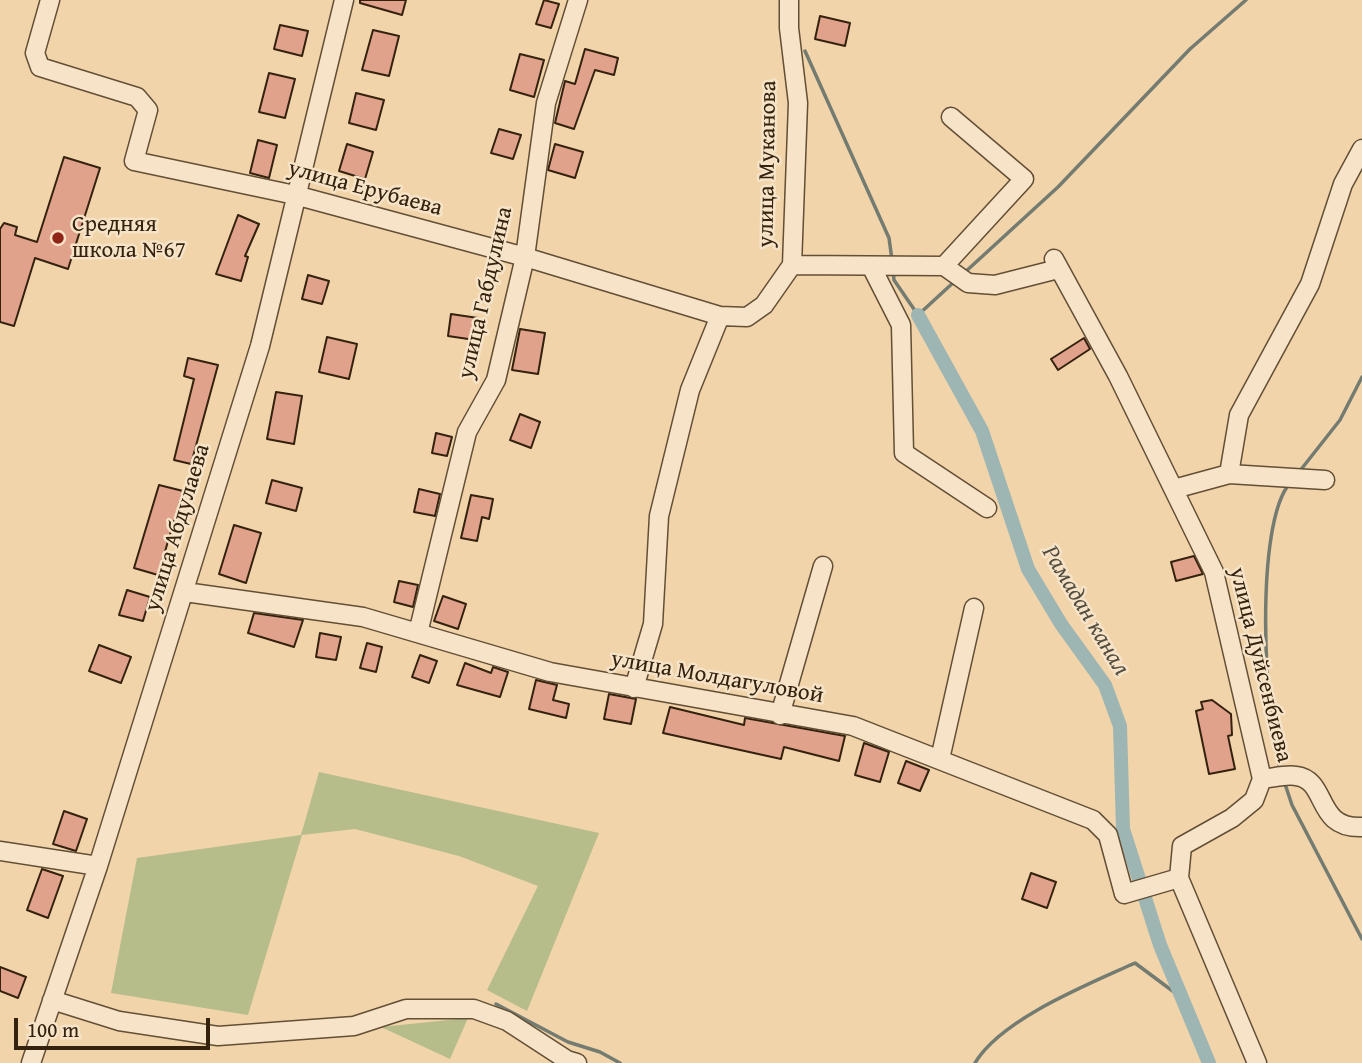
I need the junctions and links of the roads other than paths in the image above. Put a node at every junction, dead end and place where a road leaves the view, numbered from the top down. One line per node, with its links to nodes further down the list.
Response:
1 (50, 0): 7 (street, улица Ерубаева)
2 (344, 0): 7 (street, улица Абдулаева)
3 (578, 0): 8 (street, улица Габдулина)
4 (789, 0): 9 (street, улица Муканова)
5 (951, 117): 11 (street)
6 (1362, 149): 13 (street)
7 (295, 195): 8 (street, улица Ерубаева); 18 (street, улица Абдулаева)
8 (525, 257): 12 (street, улица Ерубаева); 20 (street, улица Габдулина)
9 (792, 265): 10 (street, улица Муканова); 12 (street, улица Ерубаева)
10 (871, 266): 11 (street, улица Муканова); 16 (street)
11 (944, 266): 15 (street, улица Дуйсенбиева)
12 (720, 316): 21 (street)
13 (1229, 474): 14 (street); 15 (street)
14 (1325, 480)
15 (1174, 489): 24 (street, улица Дуйсенбиева)
16 (988, 508)
17 (823, 566): 22 (street)
18 (185, 592): 20 (street, улица Молдагуловой); 27 (street, улица Абдулаева)
19 (974, 608): 23 (street)
20 (418, 633): 21 (street, улица Молдагуловой)
21 (634, 688): 22 (street, улица Молдагуловой)
22 (780, 715): 23 (street, улица Молдагуловой)
23 (940, 759): 28 (street, улица Молдагуловой)
24 (1262, 779): 25 (street); 28 (street, улица Дуйсенбиева)
25 (1362, 827)
26 (0, 851): 27 (street)
27 (98, 866): 29 (street, улица Абдулаева)
28 (1179, 878): 32 (street)
29 (52, 1000): 30 (street, улица Абдулаева); 31 (street)
30 (31, 1063)
31 (577, 1063)
32 (1257, 1063)

